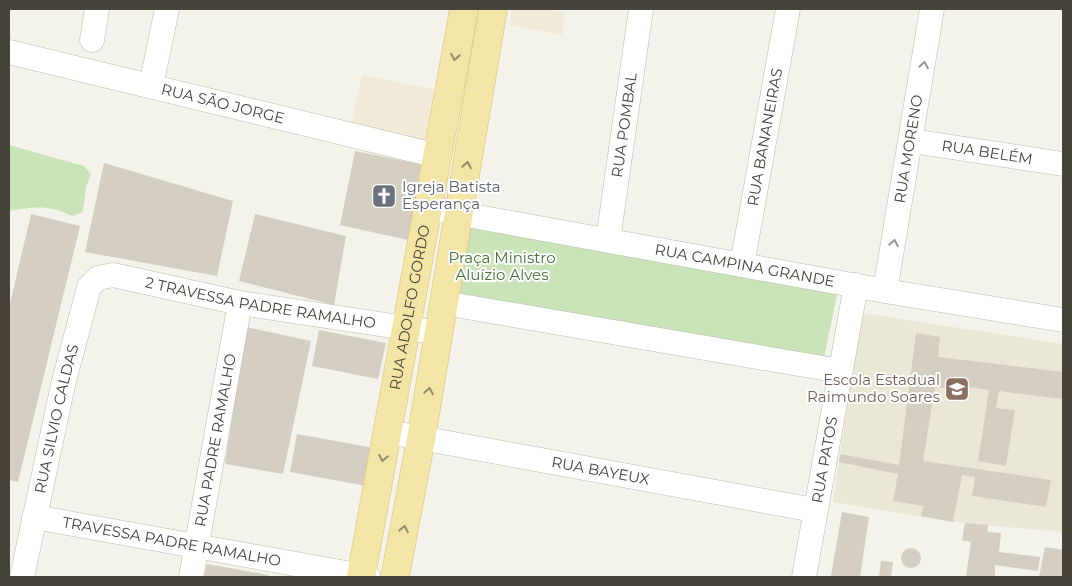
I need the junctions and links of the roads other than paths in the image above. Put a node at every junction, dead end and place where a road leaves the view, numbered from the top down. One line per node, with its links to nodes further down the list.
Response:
1 (97, 9): 8 (street)
2 (167, 9): 10 (street)
3 (464, 9): 12 (main road, RUA ADOLFO GORDO, one-way to 12)
4 (493, 9): 15 (main road, one-way to 4)
5 (641, 9): 16 (street, RUA POMBAL)
6 (788, 9): 17 (street, RUA BANANEIRAS)
7 (932, 9): 11 (street, RUA MORENO, one-way to 7)
8 (92, 40)
9 (9, 52): 10 (street, RUA SÃO JORGE)
10 (151, 86): 12 (street, RUA SÃO JORGE)
11 (912, 141): 13 (street, RUA BELÉM); 20 (street, RUA MORENO, one-way to 11)
12 (438, 156): 14 (main road, RUA ADOLFO GORDO)
13 (1063, 164)
14 (428, 208): 15 (street, RUA CAMPINA GRANDE); 24 (main road, RUA ADOLFO GORDO)
15 (459, 213): 16 (street, RUA CAMPINA GRANDE); 22 (main road)
16 (608, 240): 17 (street, RUA CAMPINA GRANDE)
17 (742, 265): 19 (street, RUA CAMPINA GRANDE)
18 (113, 275): 21 (street, 2 TRAVESSA PADRE RAMALHO); 30 (street, RUA SILVIO CALDAS)
19 (856, 285): 20 (street, RUA CAMPINA GRANDE); 26 (street, RUA PATOS)
20 (885, 290): 23 (street, RUA CAMPINA GRANDE)
21 (240, 303): 24 (street, 2 TRAVESSA PADRE RAMALHO); 31 (street, RUA PADRE RAMALHO)
22 (444, 303): 25 (main road); 26 (street)
23 (1063, 320)
24 (407, 327): 25 (street, 2 TRAVESSA PADRE RAMALHO); 27 (main road, RUA ADOLFO GORDO)
25 (439, 333): 28 (main road, one-way to 25)
26 (840, 371): 29 (street, RUA PATOS)
27 (388, 432): 28 (street, RUA BAYEUX); 34 (main road, RUA ADOLFO GORDO, one-way to 34)
28 (421, 439): 29 (street, RUA BAYEUX); 35 (main road, one-way to 28)
29 (814, 510): 36 (street, RUA PATOS)
30 (34, 517): 31 (street, TRAVESSA PADRE RAMALHO); 32 (street, RUA SILVIO CALDAS)
31 (197, 546): 33 (street, RUA PADRE RAMALHO); 34 (street, TRAVESSA PADRE RAMALHO)
32 (22, 577)
33 (191, 577)
34 (364, 577)
35 (395, 577)
36 (804, 577)

